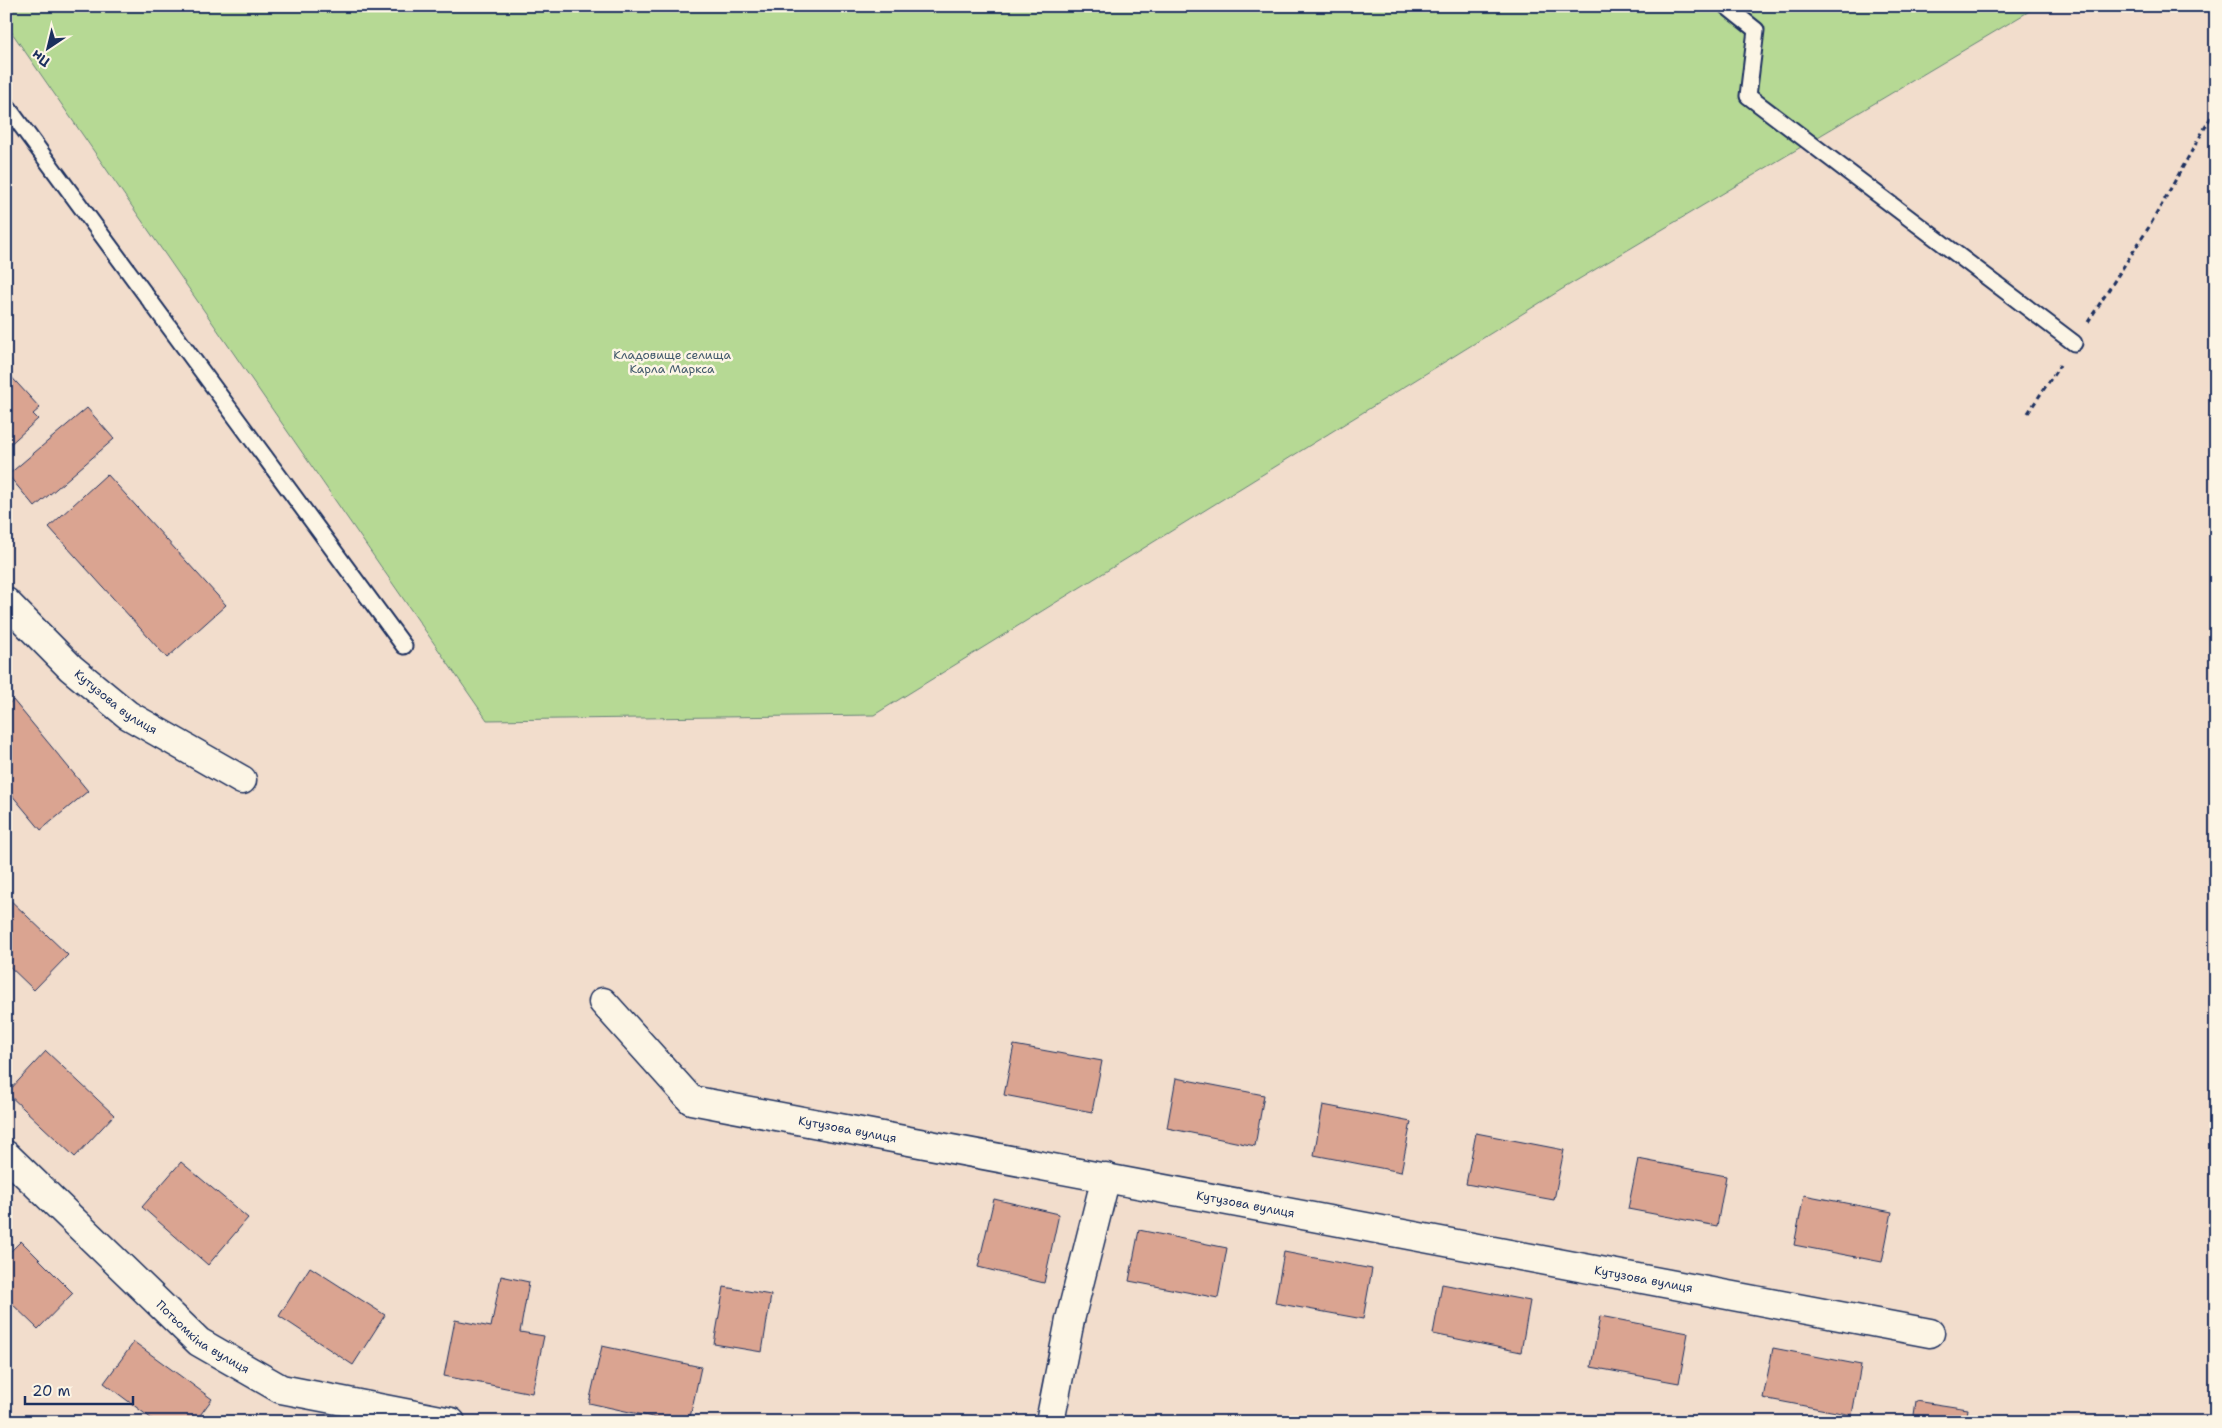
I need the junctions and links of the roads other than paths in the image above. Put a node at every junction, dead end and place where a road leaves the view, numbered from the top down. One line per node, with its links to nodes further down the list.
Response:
1 (1726, 6): 3 (lane)
2 (6, 105): 5 (lane)
3 (2074, 343)
4 (6, 602): 6 (street, Кутузова вулиця)
5 (404, 646)
6 (242, 780)
7 (603, 1002): 9 (street, Кутузова вулиця)
8 (6, 1155): 11 (street, Потьомкіна вулиця)
9 (1106, 1177): 10 (street, Кутузова вулиця); 12 (street)
10 (1930, 1333)
11 (451, 1422)
12 (1050, 1422)

